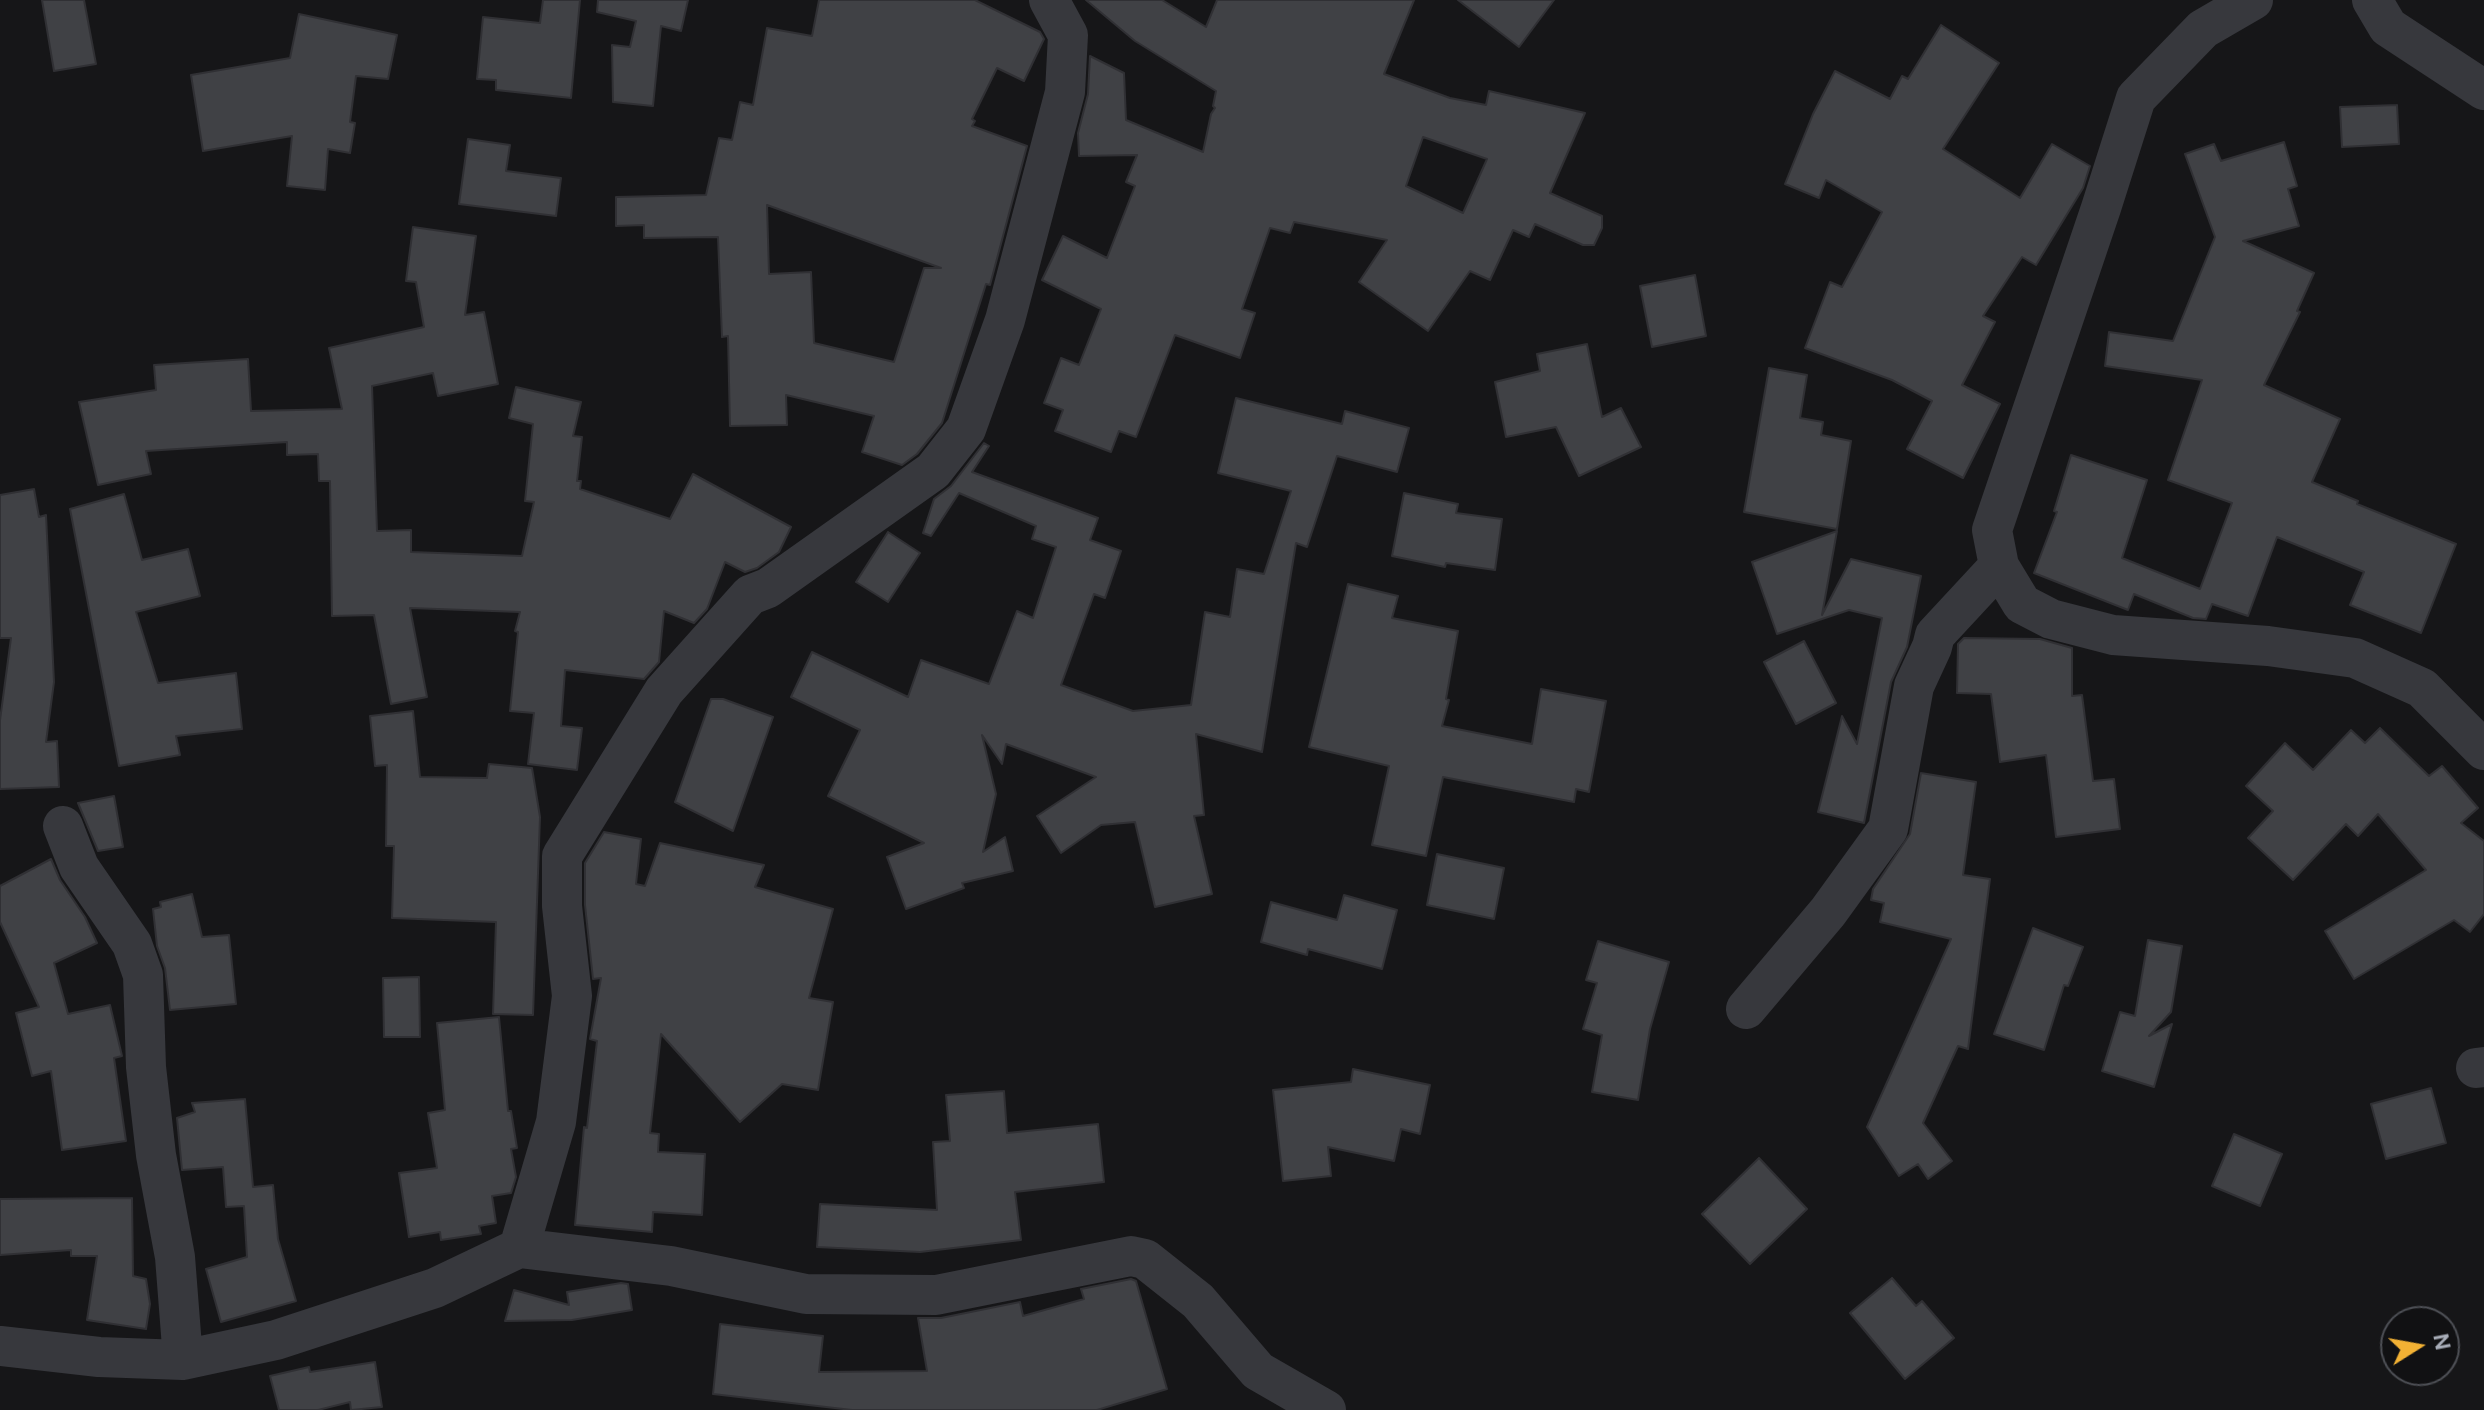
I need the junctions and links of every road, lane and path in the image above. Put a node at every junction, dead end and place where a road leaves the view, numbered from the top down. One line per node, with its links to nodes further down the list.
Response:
1 (1049, 0): 9 (street)
2 (2253, 0): 5 (street)
3 (2372, 0): 4 (street)
4 (2484, 90)
5 (1999, 566): 6 (street); 8 (street)
6 (2484, 750)
7 (63, 826): 11 (street)
8 (1746, 1009)
9 (519, 1248): 11 (street); 12 (street)
10 (0, 1346): 11 (street)
11 (183, 1360)
12 (1326, 1410)

